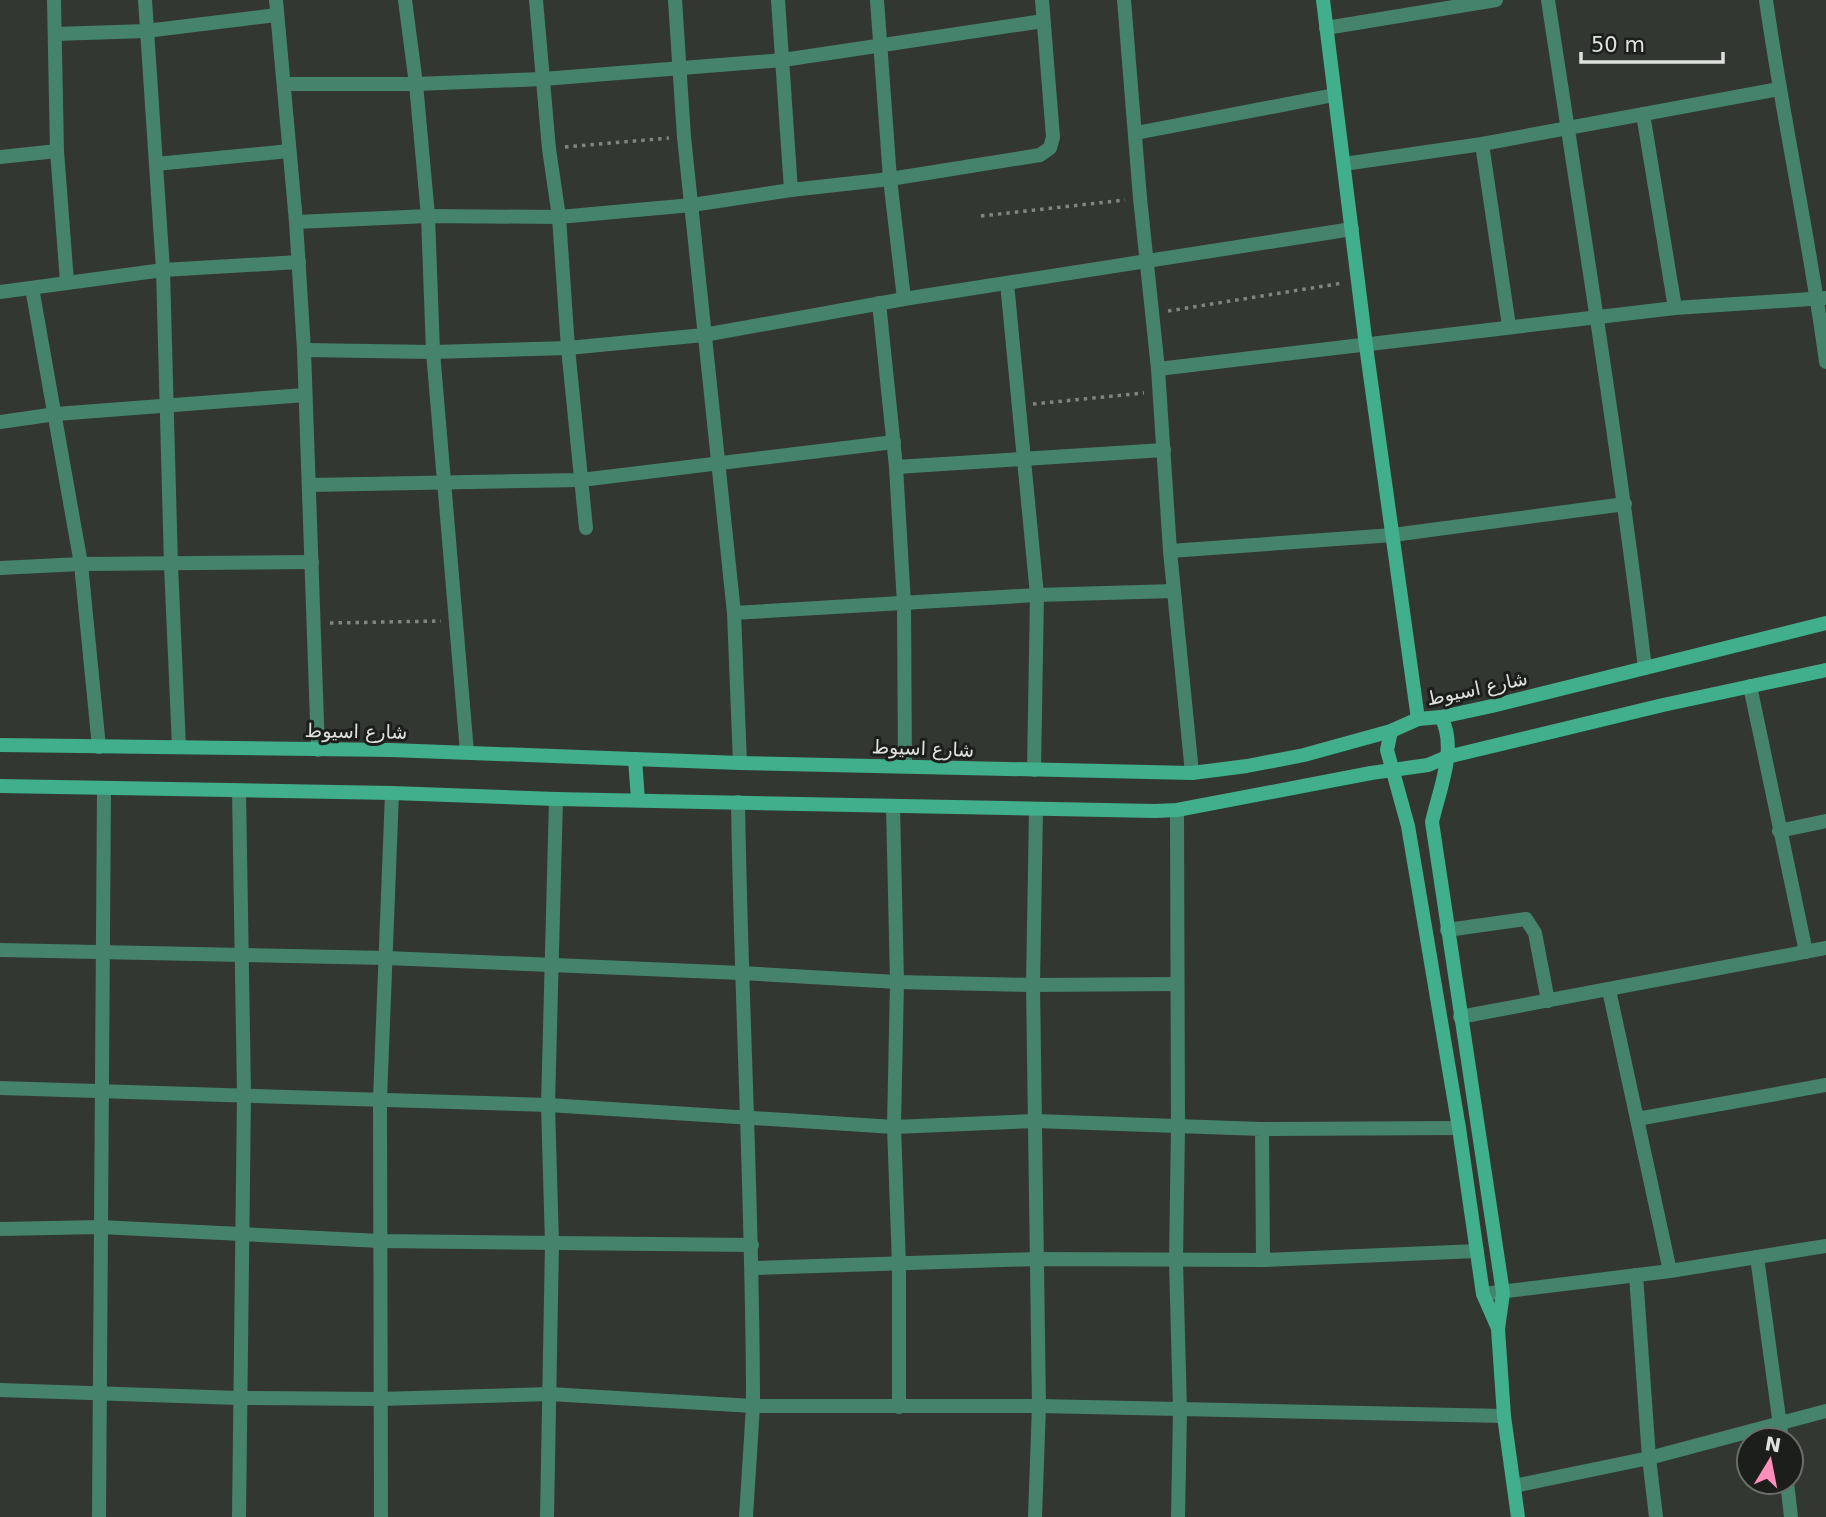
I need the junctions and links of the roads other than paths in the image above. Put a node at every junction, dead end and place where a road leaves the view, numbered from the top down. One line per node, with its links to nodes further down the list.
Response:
1 (54, 0): 19 (street)
2 (145, 0): 18 (street)
3 (276, 0): 15 (street)
4 (405, 0): 25 (street)
5 (536, 0): 23 (street)
6 (675, 0): 22 (street)
7 (778, 0): 21 (street)
8 (877, 0): 20 (street)
9 (1042, 0): 16 (street)
10 (1124, 0): 30 (street)
11 (1323, 0): 17 (street)
12 (1496, 0): 17 (street)
13 (1548, 0): 29 (street)
14 (1766, 0): 26 (street)
15 (277, 15): 18 (street); 24 (street)
16 (1043, 21): 20 (street); 37 (street)
17 (1326, 28): 27 (street)
18 (146, 31): 19 (street); 35 (street)
19 (55, 34): 32 (street)
20 (880, 46): 21 (street); 37 (street)
21 (783, 60): 22 (street); 38 (street)
22 (678, 67): 23 (street); 39 (street)
23 (543, 79): 25 (street); 41 (street)
24 (284, 83): 25 (street); 33 (street)
25 (416, 84): 40 (street)
26 (1779, 89): 28 (street); 51 (street)
27 (1334, 95): 30 (street); 36 (street)
28 (1643, 114): 29 (street); 54 (street)
29 (1567, 129): 31 (street); 55 (street)
30 (1136, 133): 44 (street)
31 (1482, 144): 36 (street); 56 (street)
32 (57, 151): 34 (street); 47 (street)
33 (289, 151): 35 (street); 42 (street)
34 (0, 157)
35 (156, 164): 46 (street)
36 (1344, 164): 43 (street)
37 (890, 179): 38 (street); 52 (street)
38 (791, 190): 39 (street)
39 (692, 205): 41 (street); 57 (street)
40 (428, 216): 41 (street); 42 (street); 61 (street)
41 (559, 217): 59 (street)
42 (296, 222): 45 (street)
43 (1352, 229): 44 (street); 58 (street)
44 (1148, 261): 48 (street); 63 (street)
45 (299, 262): 46 (street); 60 (street)
46 (163, 270): 47 (street); 65 (street)
47 (67, 282): 49 (street)
48 (1007, 283): 52 (street); 70 (street)
49 (32, 288): 50 (street); 66 (street)
50 (0, 292)
51 (1822, 298): 54 (street); 62 (street)
52 (904, 299): 53 (street)
53 (879, 303): 57 (street); 68 (street)
54 (1675, 309): 55 (street)
55 (1598, 317): 56 (street); 76 (street)
56 (1509, 326): 58 (street)
57 (704, 335): 59 (street); 71 (street)
58 (1366, 346): 63 (street); 78 (street)
59 (568, 348): 61 (street); 73 (street)
60 (304, 350): 61 (street); 64 (street)
61 (433, 352): 74 (street)
62 (1826, 362)
63 (1158, 369): 69 (street)
64 (305, 395): 65 (street); 75 (street)
65 (168, 406): 66 (street); 82 (street)
66 (56, 414): 67 (street); 81 (street)
67 (0, 422)
68 (894, 442): 71 (street); 72 (street)
69 (1164, 450): 70 (street); 79 (street)
70 (1026, 459): 72 (street); 85 (street)
71 (719, 464): 73 (street); 87 (street)
72 (896, 467): 86 (street)
73 (581, 480): 74 (street); 77 (street)
74 (444, 484): 75 (street); 99 (street)
75 (309, 485): 80 (street)
76 (1625, 504): 78 (street); 89 (street)
77 (586, 528)
78 (1393, 535): 79 (street); 93 (street)
79 (1170, 551): 84 (street)
80 (312, 562): 82 (street); 98 (street)
81 (81, 564): 82 (street); 83 (street); 96 (street)
82 (171, 565): 97 (street)
83 (0, 568)
84 (1174, 591): 85 (street); 106 (street)
85 (1037, 595): 86 (street); 105 (street)
86 (904, 604): 87 (street); 103 (street)
87 (734, 613): 102 (street)
88 (1826, 623): 89 (street, شارع اسيوط)
89 (1645, 668): 92 (street, شارع اسيوط)
90 (1826, 670): 91 (street)
91 (1750, 686): 100 (street); 120 (street)
92 (1441, 717): 93 (street, شارع اسيوط); 100 (street)
93 (1418, 719): 94 (street, شارع اسيوط)
94 (1391, 731): 104 (street); 106 (street, شارع اسيوط)
95 (0, 745): 96 (street, شارع اسيوط)
96 (99, 747): 97 (street, شارع اسيوط)
97 (180, 747): 98 (street, شارع اسيوط)
98 (318, 750): 99 (street, شارع اسيوط)
99 (467, 752): 101 (street, شارع اسيوط)
100 (1447, 757): 104 (street); 118 (street)
101 (635, 758): 102 (street, شارع اسيوط); 112 (street)
102 (740, 763): 103 (street, شارع اسيوط)
103 (905, 766): 105 (street, شارع اسيوط)
104 (1393, 770): 116 (street); 119 (street)
105 (1034, 771): 106 (street, شارع اسيوط)
106 (1192, 773)
107 (0, 786): 108 (street)
108 (104, 789): 109 (street); 125 (street)
109 (239, 791): 110 (street); 126 (street)
110 (392, 793): 111 (street); 127 (street)
111 (556, 799): 112 (street); 128 (street)
112 (638, 800): 113 (street)
113 (738, 802): 114 (street); 129 (street)
114 (893, 806): 115 (street); 130 (street)
115 (1036, 809): 116 (street); 132 (street)
116 (1177, 810): 131 (street)
117 (1826, 821): 120 (street)
118 (1432, 822): 119 (street); 121 (street)
119 (1408, 826): 147 (street)
120 (1779, 831): 124 (street)
121 (1447, 930): 134 (street); 135 (street)
122 (1826, 948): 124 (street)
123 (0, 950): 125 (street)
124 (1806, 952): 133 (street)
125 (103, 953): 126 (street); 138 (street)
126 (242, 956): 127 (street); 139 (street)
127 (387, 958): 128 (street); 140 (street)
128 (552, 965): 129 (street); 141 (street)
129 (741, 973): 130 (street); 142 (street)
130 (897, 982): 132 (street); 146 (street)
131 (1177, 984): 132 (street); 145 (street)
132 (1033, 985): 144 (street)
133 (1609, 990): 134 (street); 143 (street)
134 (1548, 1001): 135 (street)
135 (1461, 1017): 165 (street)
136 (1826, 1085): 143 (street)
137 (0, 1088): 138 (street)
138 (102, 1091): 139 (street); 149 (street)
139 (244, 1094): 140 (street); 151 (street)
140 (380, 1099): 141 (street); 152 (street)
141 (548, 1105): 142 (street); 153 (street)
142 (746, 1116): 146 (street); 154 (street)
143 (1637, 1119): 163 (street)
144 (1035, 1121): 145 (street); 146 (street); 158 (street)
145 (1178, 1126): 148 (street); 160 (street)
146 (894, 1127): 161 (street)
147 (1459, 1128): 148 (street); 156 (street)
148 (1262, 1129): 159 (street)
149 (100, 1227): 150 (street); 151 (street); 169 (street)
150 (0, 1229)
151 (242, 1235): 152 (street); 171 (street)
152 (380, 1241): 153 (street); 172 (street)
153 (552, 1244): 154 (street); 170 (street)
154 (752, 1245): 162 (street)
155 (1826, 1246): 157 (street)
156 (1477, 1251): 159 (street); 166 (street)
157 (1757, 1257): 163 (street); 179 (street)
158 (1037, 1259): 160 (street); 161 (street); 174 (street)
159 (1263, 1260): 160 (street)
160 (1176, 1261): 176 (street)
161 (899, 1265): 162 (street); 175 (street)
162 (753, 1268): 173 (street)
163 (1670, 1271): 164 (street)
164 (1636, 1275): 165 (street); 180 (street)
165 (1503, 1293): 166 (street); 167 (street)
166 (1483, 1294): 167 (street)
167 (1498, 1329): 178 (street)
168 (0, 1390): 169 (street)
169 (101, 1393): 171 (street); 183 (street)
170 (549, 1394): 172 (street); 173 (street); 186 (street)
171 (239, 1398): 172 (street); 184 (street)
172 (380, 1399): 185 (street)
173 (753, 1406): 175 (street); 187 (street)
174 (1039, 1406): 175 (street); 176 (street); 188 (street)
175 (899, 1407)
176 (1180, 1411): 178 (street); 189 (street)
177 (1826, 1411): 179 (street)
178 (1504, 1416): 181 (street)
179 (1780, 1424): 180 (street)
180 (1649, 1458): 181 (street); 191 (street)
181 (1514, 1486): 190 (street)
182 (1789, 1496): 192 (street)
183 (99, 1517)
184 (239, 1517)
185 (381, 1517)
186 (547, 1517)
187 (746, 1517)
188 (1035, 1517)
189 (1178, 1517)
190 (1518, 1517)
191 (1656, 1517)
192 (1791, 1517)

